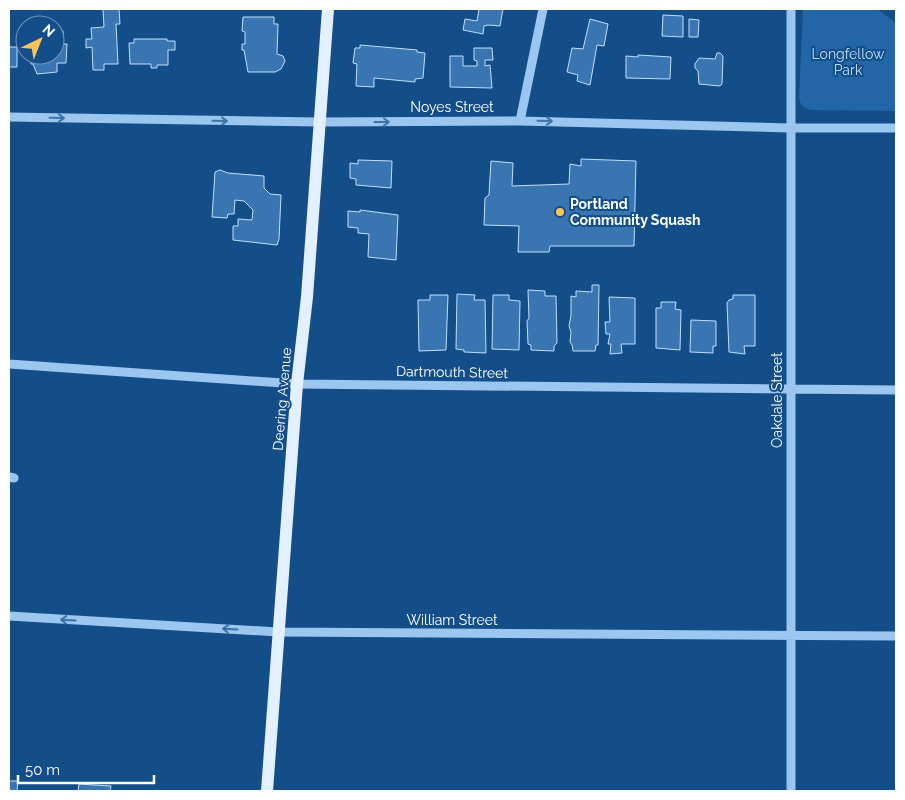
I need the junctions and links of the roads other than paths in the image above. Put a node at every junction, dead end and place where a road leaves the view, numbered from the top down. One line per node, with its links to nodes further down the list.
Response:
1 (328, 9): 6 (main road, Deering Avenue)
2 (543, 9): 5 (street)
3 (790, 9): 7 (street, Oakdale Street)
4 (9, 117): 6 (street, Noyes Street, one-way to 6)
5 (520, 121): 6 (street, Noyes Street, one-way to 5); 7 (street, Noyes Street, one-way to 7)
6 (319, 122): 10 (main road, Deering Avenue)
7 (789, 128): 8 (street, Noyes Street); 11 (street, Oakdale Street)
8 (896, 128)
9 (9, 364): 10 (street, Dartmouth Street)
10 (298, 384): 11 (street, Dartmouth Street); 14 (main road, Deering Avenue)
11 (791, 390): 12 (street, Dartmouth Street); 15 (street, Oakdale Street)
12 (896, 390)
13 (9, 616): 14 (street, William Street, one-way to 13)
14 (279, 632): 15 (street, William Street); 17 (main road, Deering Avenue)
15 (790, 636): 16 (street, William Street); 18 (street, Oakdale Street)
16 (896, 636)
17 (267, 791)
18 (791, 791)

